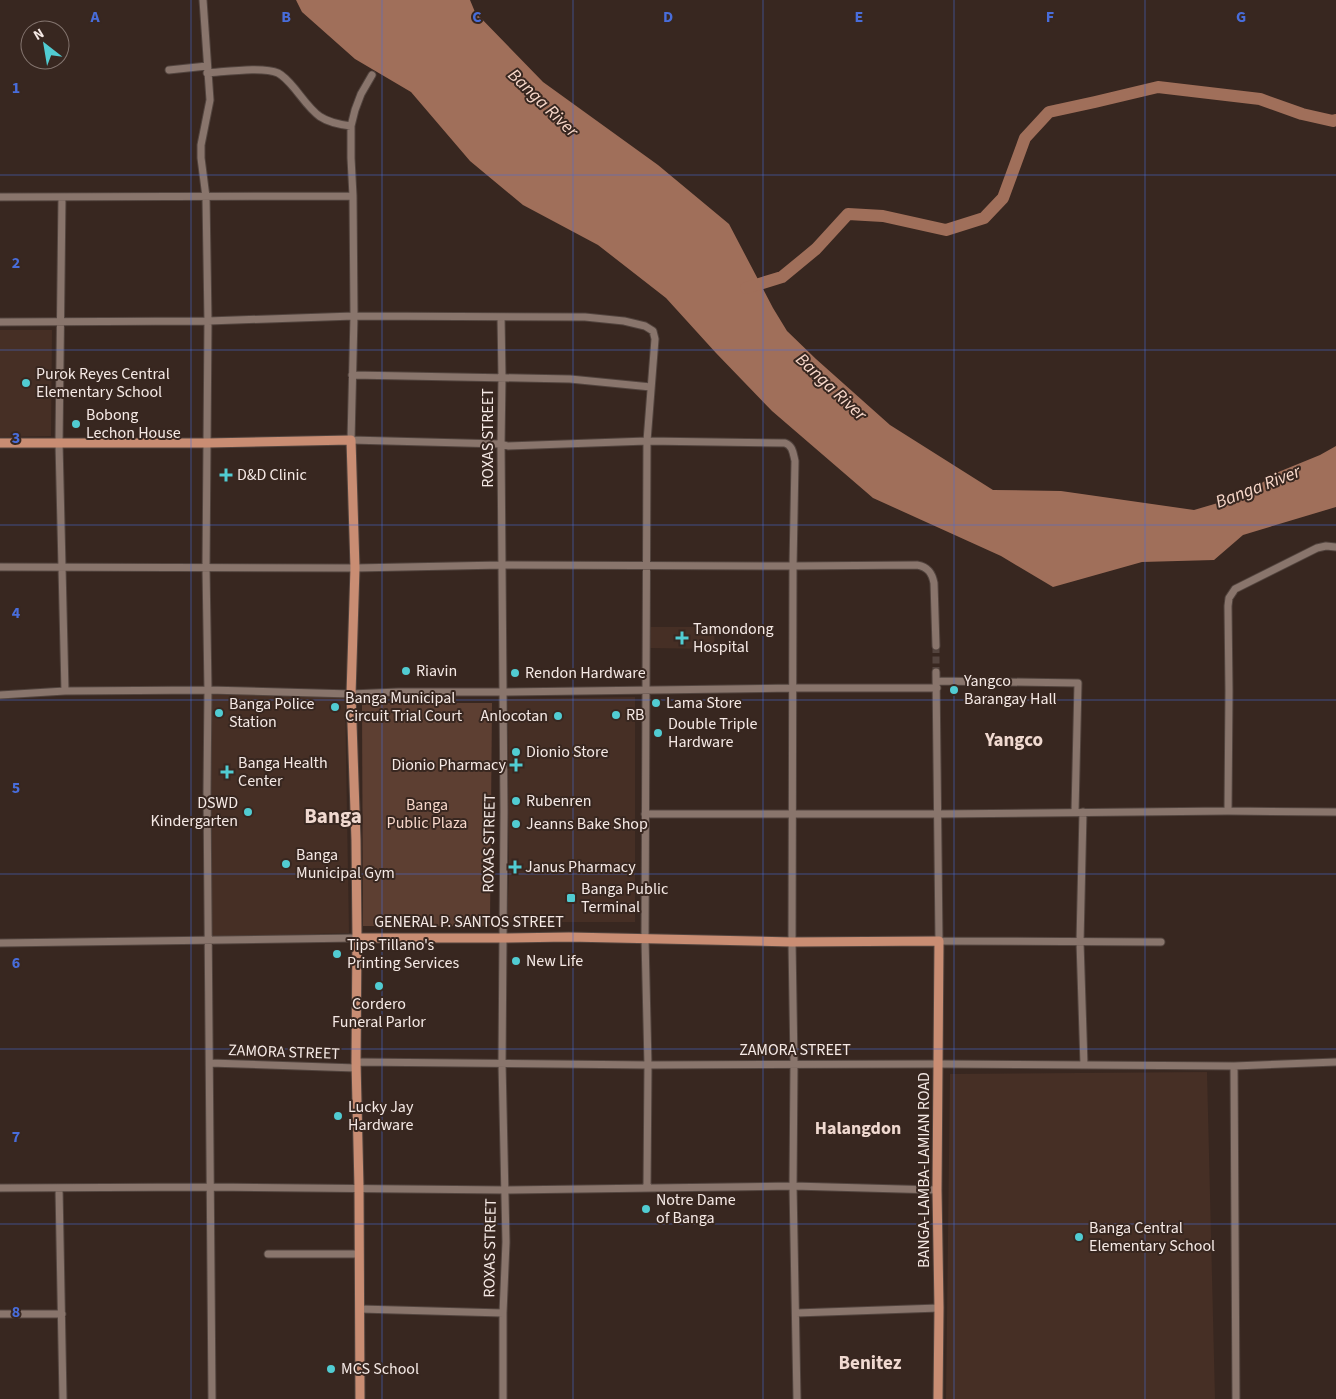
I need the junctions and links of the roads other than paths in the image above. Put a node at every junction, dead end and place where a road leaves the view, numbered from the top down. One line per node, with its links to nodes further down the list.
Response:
1 (202, 0): 2 (street)
2 (207, 69): 3 (street); 5 (street); 9 (street)
3 (169, 70)
4 (372, 75): 5 (street)
5 (351, 126): 6 (street)
6 (353, 196): 9 (street); 10 (street)
7 (0, 197): 8 (street)
8 (62, 197): 9 (street); 14 (street)
9 (206, 197): 12 (street)
10 (354, 316): 11 (street); 12 (street); 15 (street)
11 (501, 317): 16 (street, ROXAS STREET); 17 (street)
12 (208, 321): 14 (street); 22 (street)
13 (0, 322): 14 (street)
14 (60, 322): 21 (street)
15 (352, 375): 16 (street); 18 (street)
16 (502, 377): 17 (street); 23 (street, ROXAS STREET)
17 (651, 387): 19 (street)
18 (351, 440): 22 (main road); 23 (street); 31 (main road)
19 (647, 441): 23 (street); 26 (street); 27 (street)
20 (0, 443): 21 (main road)
21 (59, 443): 22 (main road); 28 (street)
22 (208, 443): 30 (street)
23 (501, 444): 25 (street, ROXAS STREET)
24 (1336, 547): 42 (street)
25 (502, 565): 26 (street); 31 (street); 39 (street, ROXAS STREET)
26 (647, 565): 27 (street); 36 (street)
27 (793, 566): 32 (street); 35 (street)
28 (62, 567): 29 (street); 30 (street); 38 (street)
29 (0, 568)
30 (206, 568): 31 (street); 37 (street)
31 (355, 568): 41 (main road)
32 (936, 646)
33 (936, 672): 34 (street)
34 (937, 684): 35 (street); 43 (street); 48 (street)
35 (793, 688): 36 (street); 47 (street)
36 (645, 689): 39 (street); 46 (street)
37 (208, 690): 38 (street); 41 (street); 52 (street)
38 (65, 691): 40 (street)
39 (503, 692): 41 (street); 50 (street, ROXAS STREET)
40 (0, 694)
41 (351, 694): 49 (main road)
42 (1228, 811): 44 (street); 45 (street)
43 (1075, 812): 44 (street); 48 (street)
44 (1083, 812): 55 (street)
45 (1336, 812)
46 (645, 814): 47 (street); 51 (street)
47 (793, 814): 48 (street); 54 (street)
48 (938, 814): 53 (street)
49 (357, 938): 50 (main road, GENERAL P. SANTOS STREET); 52 (street, GENERAL P. SANTOS STREET); 64 (main road)
50 (502, 938): 51 (main road, GENERAL P. SANTOS STREET); 60 (street, ROXAS STREET)
51 (645, 939): 54 (main road, GENERAL P. SANTOS STREET); 65 (street)
52 (208, 940): 57 (street, GENERAL P. SANTOS STREET); 59 (street)
53 (939, 941): 54 (main road, GENERAL P. SANTOS STREET); 55 (street); 62 (main road, BANGA-LAMBA-LAMIAN ROAD)
54 (792, 942): 61 (street)
55 (1080, 942): 56 (street); 63 (street)
56 (1161, 942)
57 (0, 943)
58 (1336, 1062): 66 (street, ZAMORA STREET)
59 (210, 1063): 64 (street, ZAMORA STREET); 68 (street)
60 (502, 1063): 64 (street, ZAMORA STREET); 65 (street, ZAMORA STREET); 73 (street, ROXAS STREET)
61 (794, 1064): 62 (street, ZAMORA STREET); 65 (street, ZAMORA STREET); 67 (street)
62 (939, 1064): 63 (street, ZAMORA STREET); 74 (main road, BANGA-LAMBA-LAMIAN ROAD)
63 (1084, 1064): 66 (street, ZAMORA STREET)
64 (356, 1065): 69 (main road)
65 (648, 1065): 72 (street)
66 (1234, 1066): 89 (street)
67 (793, 1186): 72 (street); 74 (street); 80 (street)
68 (210, 1187): 69 (street); 71 (street); 84 (street)
69 (359, 1187): 73 (street); 76 (main road)
70 (0, 1188): 71 (street)
71 (59, 1188): 82 (street)
72 (647, 1188): 73 (street)
73 (505, 1190): 79 (street, ROXAS STREET)
74 (937, 1190): 77 (main road, BANGA-LAMBA-LAMIAN ROAD)
75 (268, 1254): 76 (street)
76 (359, 1254): 78 (main road)
77 (939, 1308): 80 (street); 88 (main road, BANGA-LAMBA-LAMIAN ROAD)
78 (360, 1309): 79 (street); 85 (main road)
79 (503, 1313): 86 (street, ROXAS STREET)
80 (796, 1313): 87 (street)
81 (0, 1314): 82 (street)
82 (62, 1314): 83 (street)
83 (63, 1399)
84 (212, 1399)
85 (360, 1399)
86 (504, 1399)
87 (797, 1399)
88 (938, 1399)
89 (1236, 1399)

